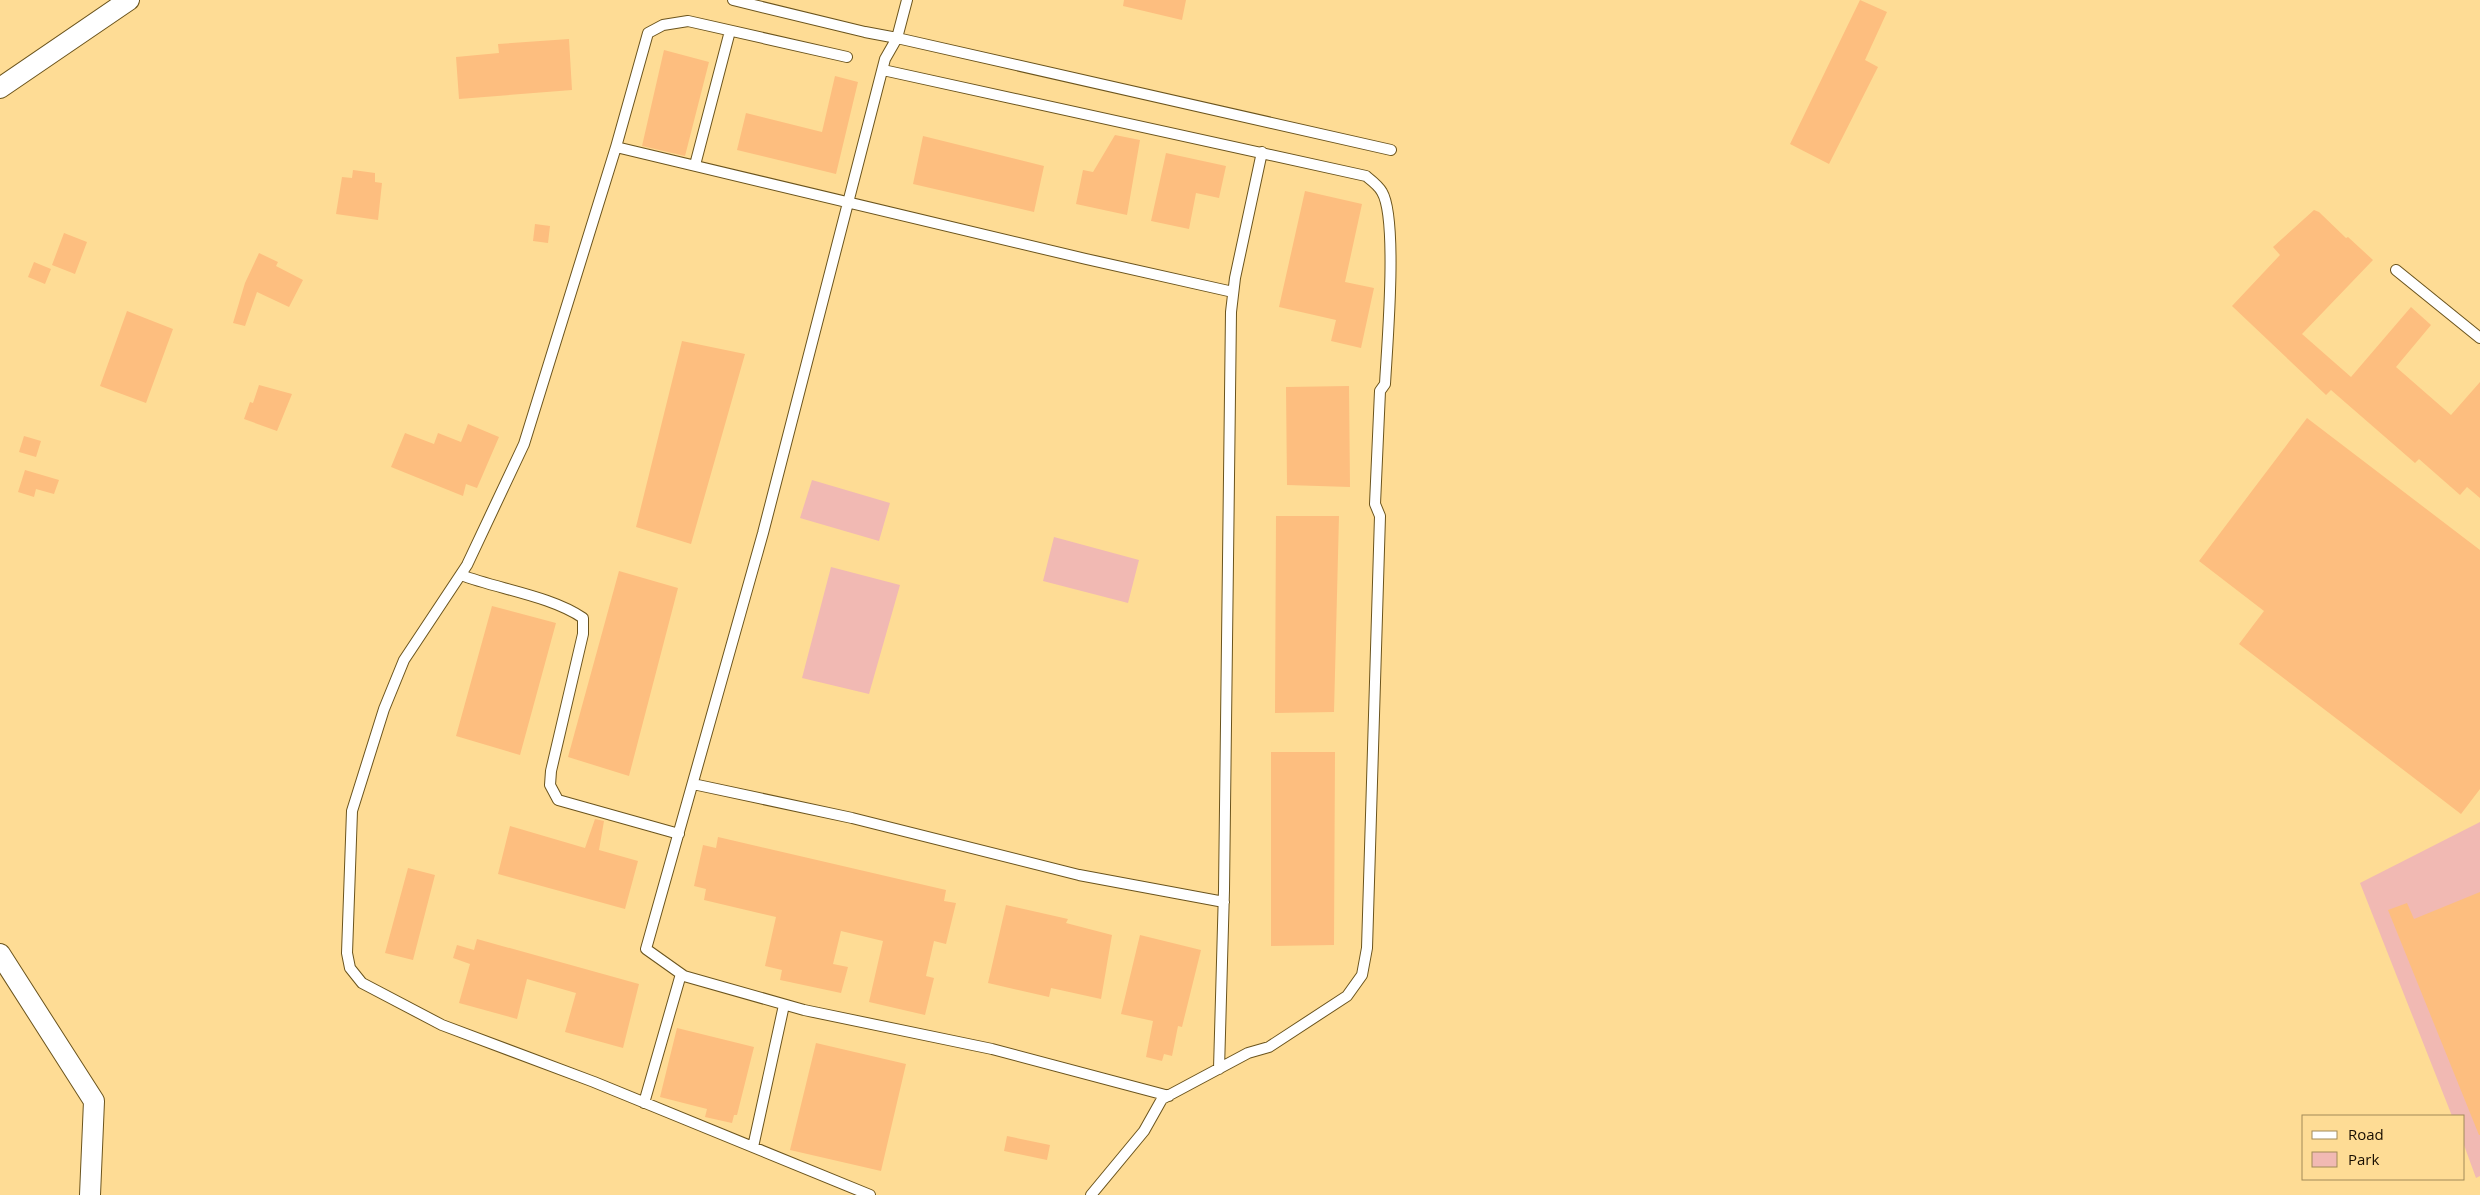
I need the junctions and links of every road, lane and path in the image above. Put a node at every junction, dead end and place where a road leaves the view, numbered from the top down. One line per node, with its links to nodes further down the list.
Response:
1 (129, 0): 8 (street)
2 (733, 0): 5 (lane)
3 (907, 0): 5 (lane)
4 (730, 31): 6 (lane); 9 (lane); 12 (lane)
5 (897, 38): 7 (lane); 10 (lane)
6 (847, 57)
7 (883, 70): 11 (lane); 13 (lane)
8 (0, 88)
9 (616, 147): 12 (lane); 17 (lane)
10 (1391, 150)
11 (1262, 152): 15 (lane); 24 (lane)
12 (695, 165): 13 (lane)
13 (849, 201): 15 (lane); 18 (lane)
14 (2396, 270): 16 (lane)
15 (1233, 292): 20 (lane)
16 (2480, 338)
17 (461, 575): 19 (lane); 26 (lane)
18 (693, 784): 19 (lane); 20 (lane)
19 (679, 834): 22 (lane)
20 (1224, 902): 24 (lane)
21 (0, 954): 28 (street)
22 (681, 974): 23 (lane); 26 (lane)
23 (784, 1005): 25 (lane); 27 (lane)
24 (1219, 1069): 25 (lane)
25 (1169, 1096): 30 (lane)
26 (644, 1103): 27 (lane)
27 (753, 1147): 29 (lane)
28 (90, 1195)
29 (870, 1195)
30 (1091, 1195)

